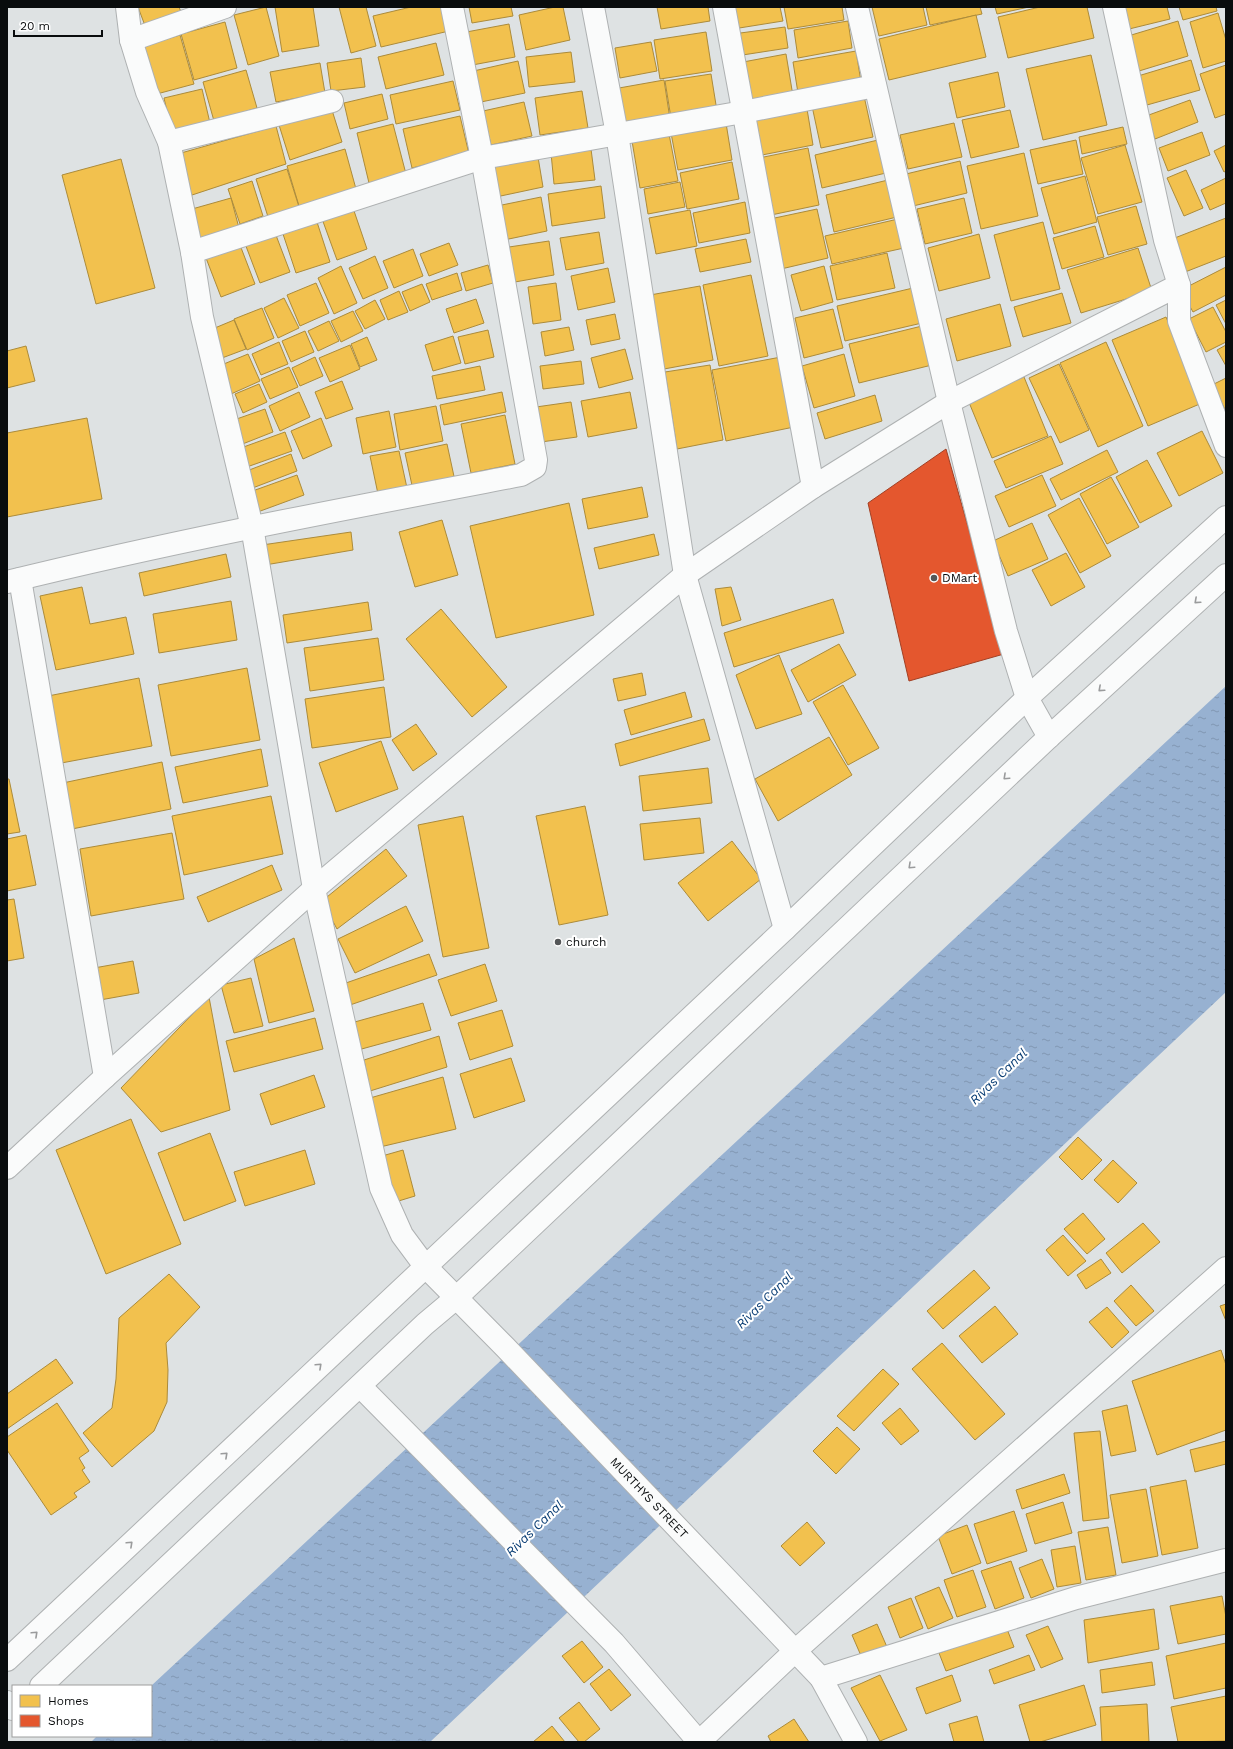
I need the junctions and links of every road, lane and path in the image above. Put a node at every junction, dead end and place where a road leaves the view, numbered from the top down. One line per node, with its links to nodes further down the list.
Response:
1 (127, 7): 8 (street, MURTHYS STREET)
2 (225, 7): 8 (street)
3 (452, 7): 14 (street)
4 (593, 7): 12 (street)
5 (724, 7): 11 (street)
6 (857, 7): 9 (street)
7 (1114, 7): 16 (street)
8 (131, 40): 13 (street, MURTHYS STREET)
9 (875, 86): 11 (street); 17 (street)
10 (332, 101): 13 (street)
11 (742, 112): 12 (street); 19 (street)
12 (617, 134): 14 (street); 22 (street)
13 (169, 142): 15 (street, MURTHYS STREET)
14 (482, 158): 15 (street); 21 (street)
15 (192, 252): 21 (street, MURTHYS STREET)
16 (1179, 285): 17 (street); 18 (street)
17 (949, 402): 19 (street); 25 (street)
18 (1226, 446)
19 (813, 487): 22 (street)
20 (1226, 517): 25 (street)
21 (252, 527): 24 (street); 27 (street, MURTHYS STREET)
22 (685, 575): 27 (street); 28 (street)
23 (1226, 575): 26 (street, one-way to 26)
24 (14, 580): 29 (street)
25 (1027, 698): 26 (street); 28 (street)
26 (1049, 737): 33 (street, one-way to 33)
27 (314, 889): 29 (street); 31 (street, MURTHYS STREET)
28 (785, 929): 31 (street)
29 (105, 1077): 30 (street)
30 (7, 1168)
31 (425, 1266): 33 (street, MURTHYS STREET); 37 (street, one-way to 31)
32 (1226, 1268): 36 (street)
33 (456, 1298): 34 (street); 36 (street, MURTHYS STREET)
34 (360, 1386): 39 (street); 40 (street)
35 (1226, 1560): 38 (street)
36 (795, 1651): 38 (street, MURTHYS STREET); 40 (street)
37 (7, 1660)
38 (821, 1678): 41 (street, MURTHYS STREET)
39 (42, 1685)
40 (699, 1742)
41 (856, 1742)

